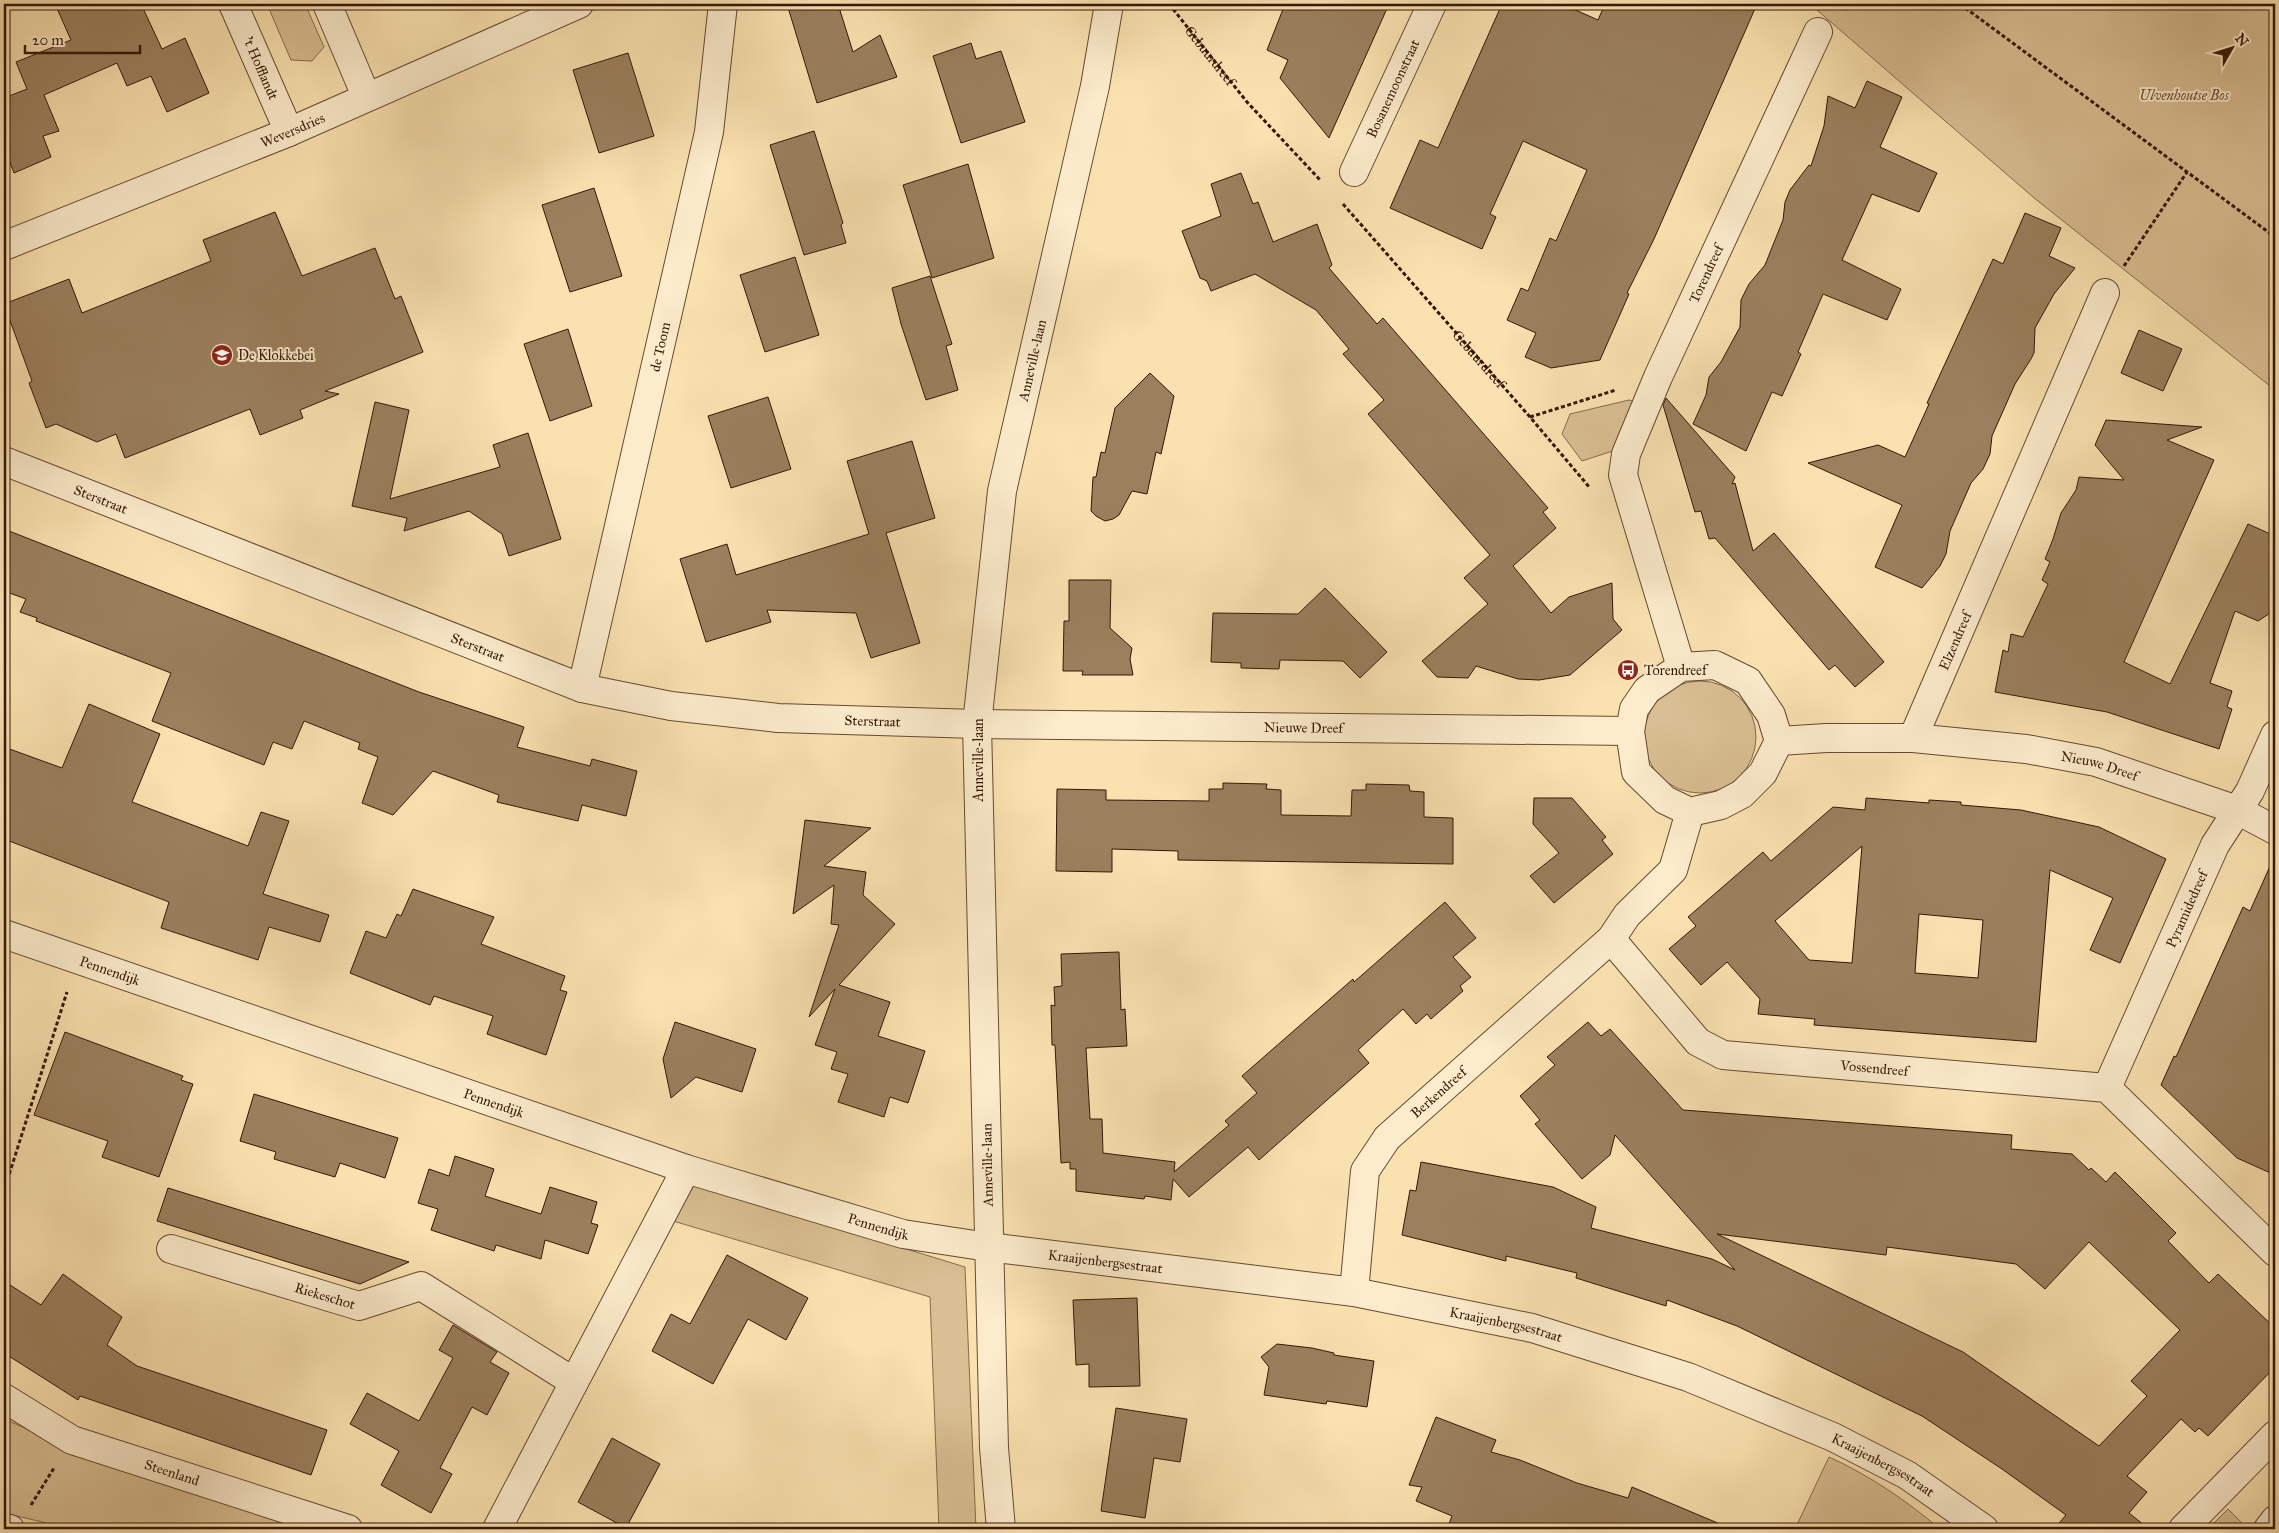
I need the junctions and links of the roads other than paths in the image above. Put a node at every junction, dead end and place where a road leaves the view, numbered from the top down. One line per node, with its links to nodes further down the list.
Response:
1 (233, 4): 9 (street, 't Hofflandt)
2 (327, 4): 8 (street)
3 (579, 4): 8 (street, Weversdries)
4 (723, 4): 15 (street, de Toom)
5 (1109, 4): 16 (street, Anneville-laan)
6 (1432, 4): 10 (street, Bosanemoonstraat)
7 (1818, 32): 14 (street, Torendreef)
8 (366, 96): 9 (street, Weversdries)
9 (289, 132): 11 (street, Weversdries)
10 (1354, 172)
11 (4, 246)
12 (2105, 293): 19 (street, Elzendreef)
13 (4, 461): 15 (street, Sterstraat)
14 (1681, 667): 17 (street); 20 (street)
15 (582, 688): 16 (street, Sterstraat)
16 (977, 724): 17 (street, Nieuwe Dreef); 28 (street, Anneville-laan)
17 (1630, 731): 22 (street)
18 (2275, 735): 21 (street, Pyramidedreef)
19 (1913, 738): 20 (street); 21 (street, Nieuwe Dreef)
20 (1779, 741): 22 (street)
21 (2237, 810): 23 (street, Nieuwe Dreef); 26 (street, Pyramidedreef)
22 (1690, 812): 25 (street)
23 (2275, 830)
24 (4, 934): 27 (street, Pennendijk)
25 (1611, 939): 26 (street, Vossendreef); 31 (street, Berkendreef)
26 (2107, 1088): 30 (street)
27 (686, 1169): 28 (street, Pennendijk); 32 (street)
28 (988, 1248): 31 (street, Kraaijenbergsestraat); 40 (street, Anneville-laan)
29 (171, 1249): 32 (street, Riekeschot)
30 (2275, 1252)
31 (1354, 1292): 41 (street, Kraaijenbergsestraat)
32 (574, 1382): 39 (street)
33 (4, 1398): 38 (street, Steenland)
34 (2275, 1435): 42 (street)
35 (2275, 1520): 43 (street)
36 (18, 1521): 37 (street)
37 (4, 1528)
38 (348, 1529)
39 (497, 1529)
40 (1001, 1529)
41 (1984, 1529)
42 (2183, 1529)
43 (2268, 1529)

